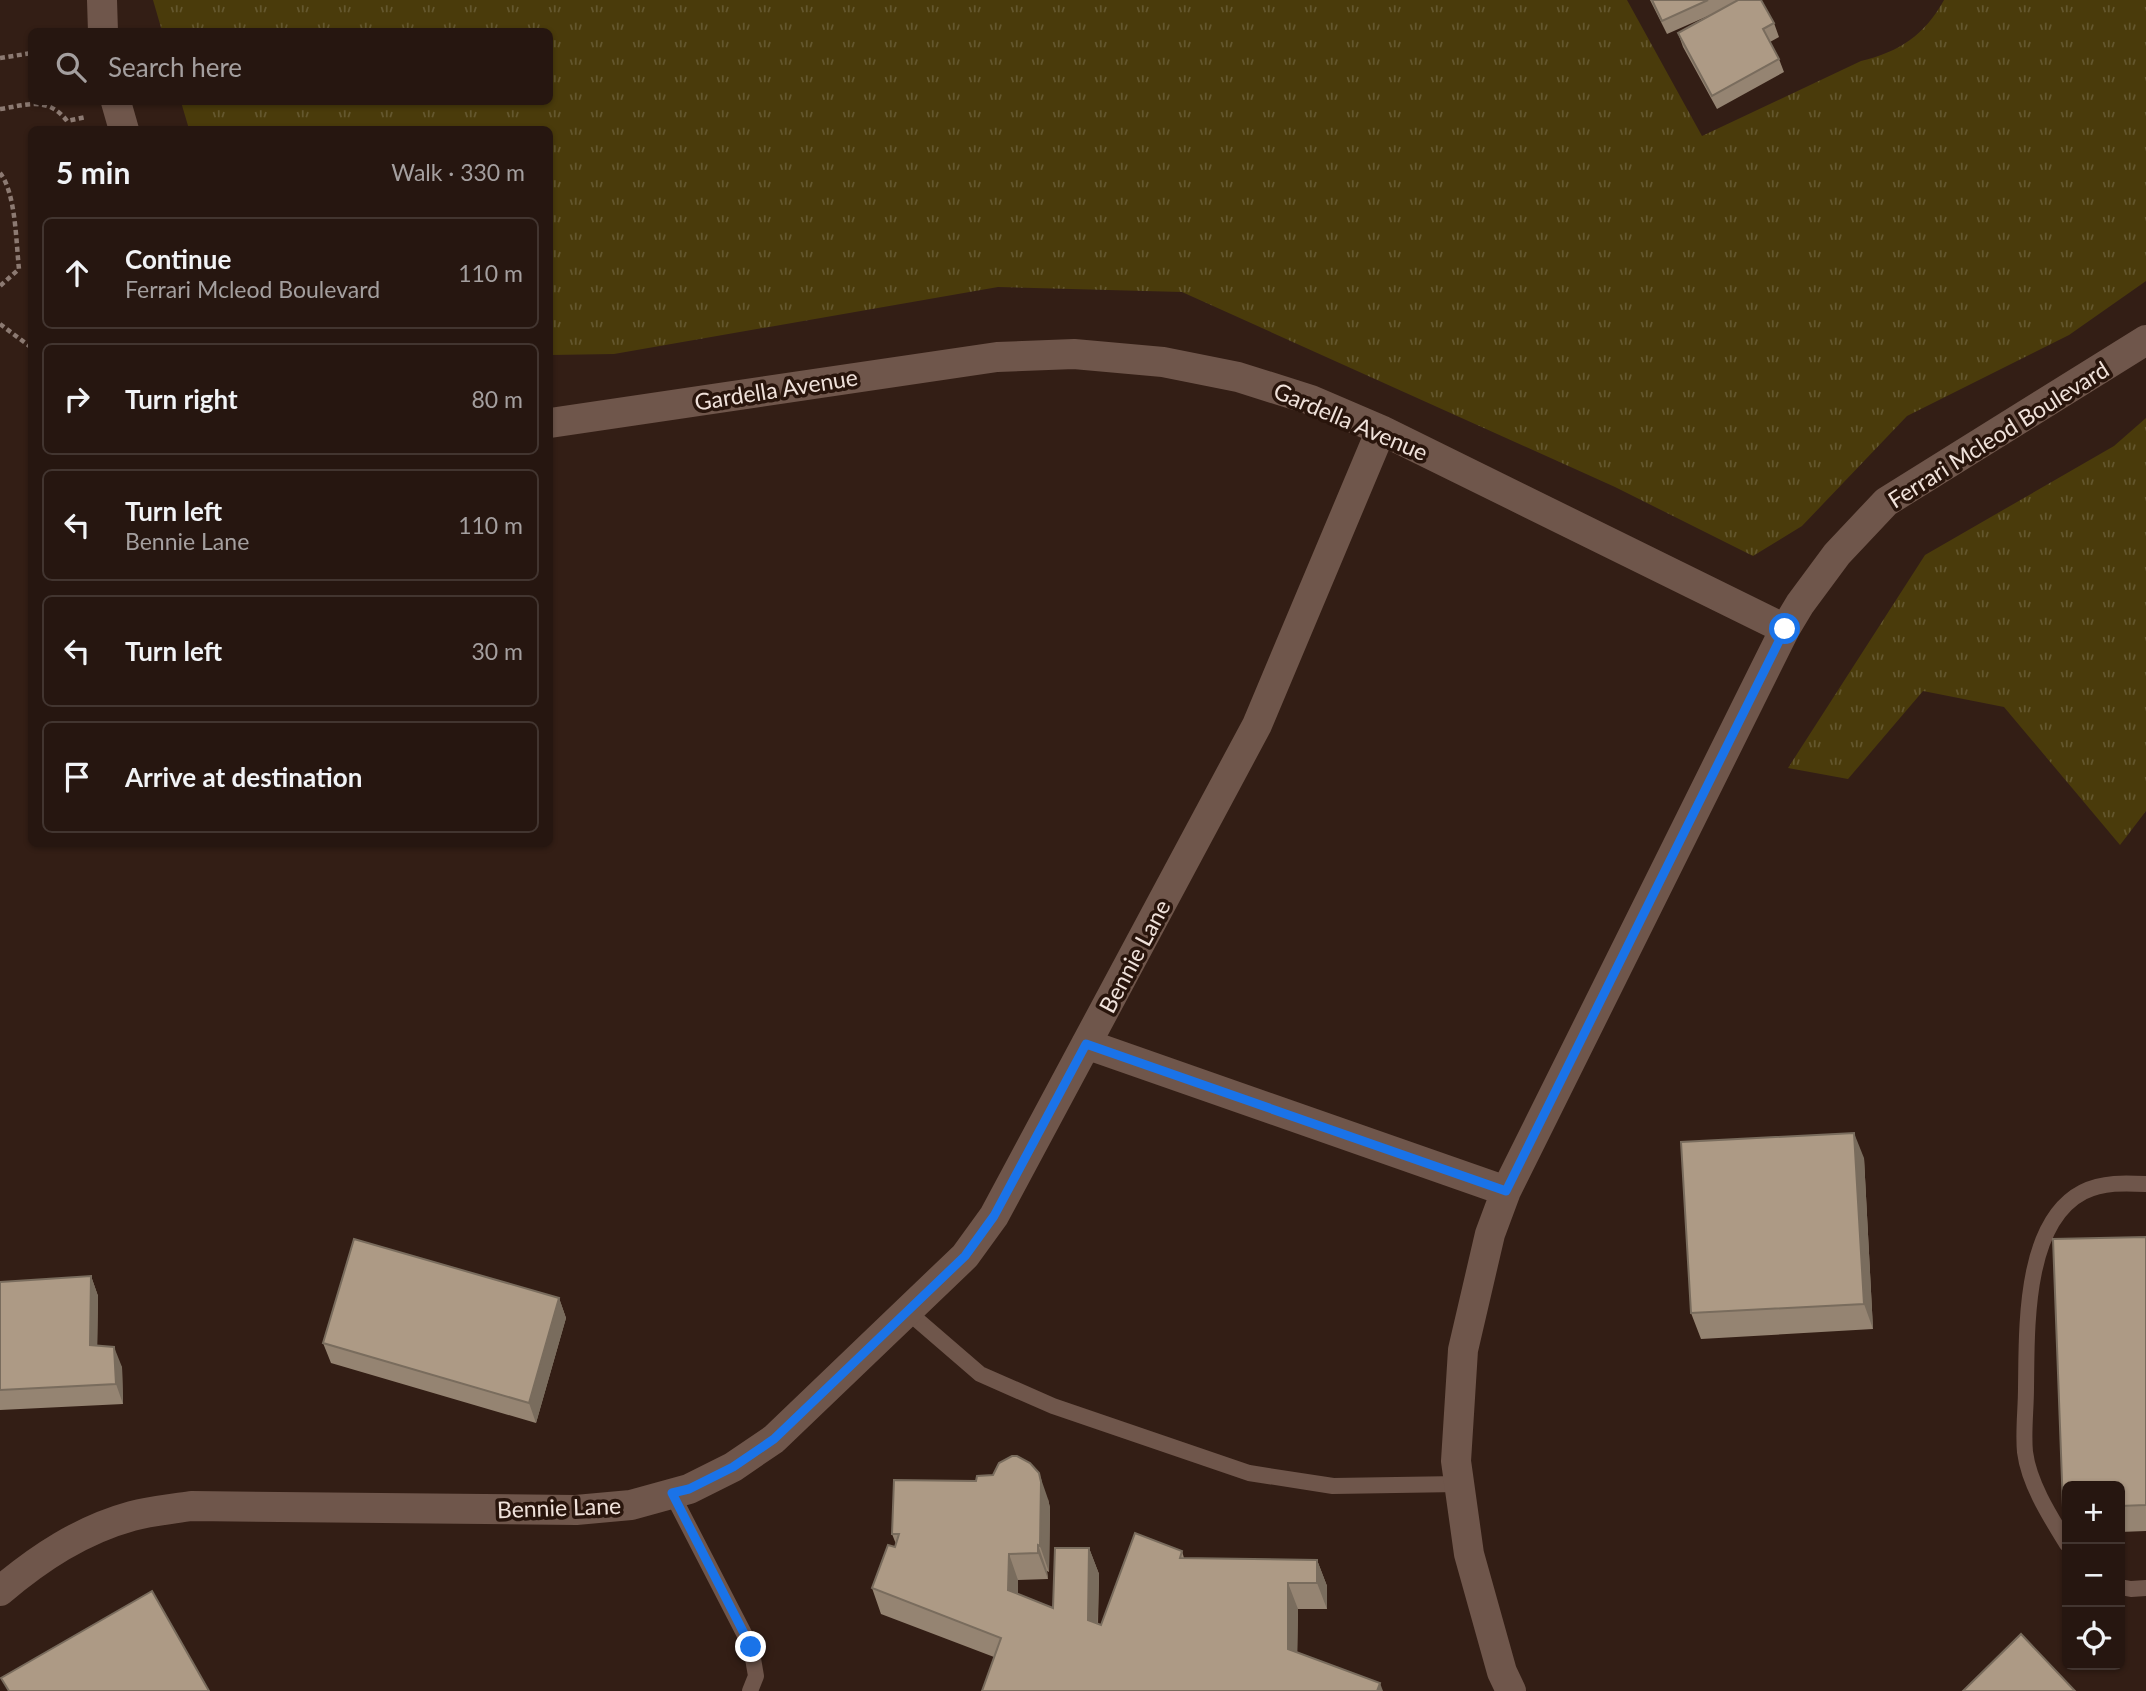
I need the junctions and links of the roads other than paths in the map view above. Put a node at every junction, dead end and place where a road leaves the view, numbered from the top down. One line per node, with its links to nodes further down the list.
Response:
1 (102, 0): 2 (street)
2 (103, 28)
3 (2146, 340): 6 (street, Ferrari Mcleod Boulevard)
4 (553, 424): 5 (street, Gardella Avenue)
5 (1381, 430): 6 (street, Gardella Avenue); 7 (street, Bennie Lane)
6 (1785, 629): 9 (street, Ferrari Mcleod Boulevard)
7 (1086, 1044): 9 (street); 10 (street, Bennie Lane)
8 (2146, 1184): 13 (lane)
9 (1506, 1191): 11 (street, Ferrari Mcleod Boulevard)
10 (907, 1311): 11 (lane); 12 (street, Bennie Lane)
11 (1459, 1484): 18 (street, Ferrari Mcleod Boulevard)
12 (672, 1493): 16 (street, Bennie Lane); 17 (lane)
13 (2062, 1536)
14 (2125, 1588): 15 (lane)
15 (2146, 1588)
16 (0, 1591)
17 (750, 1691)
18 (1511, 1691)

